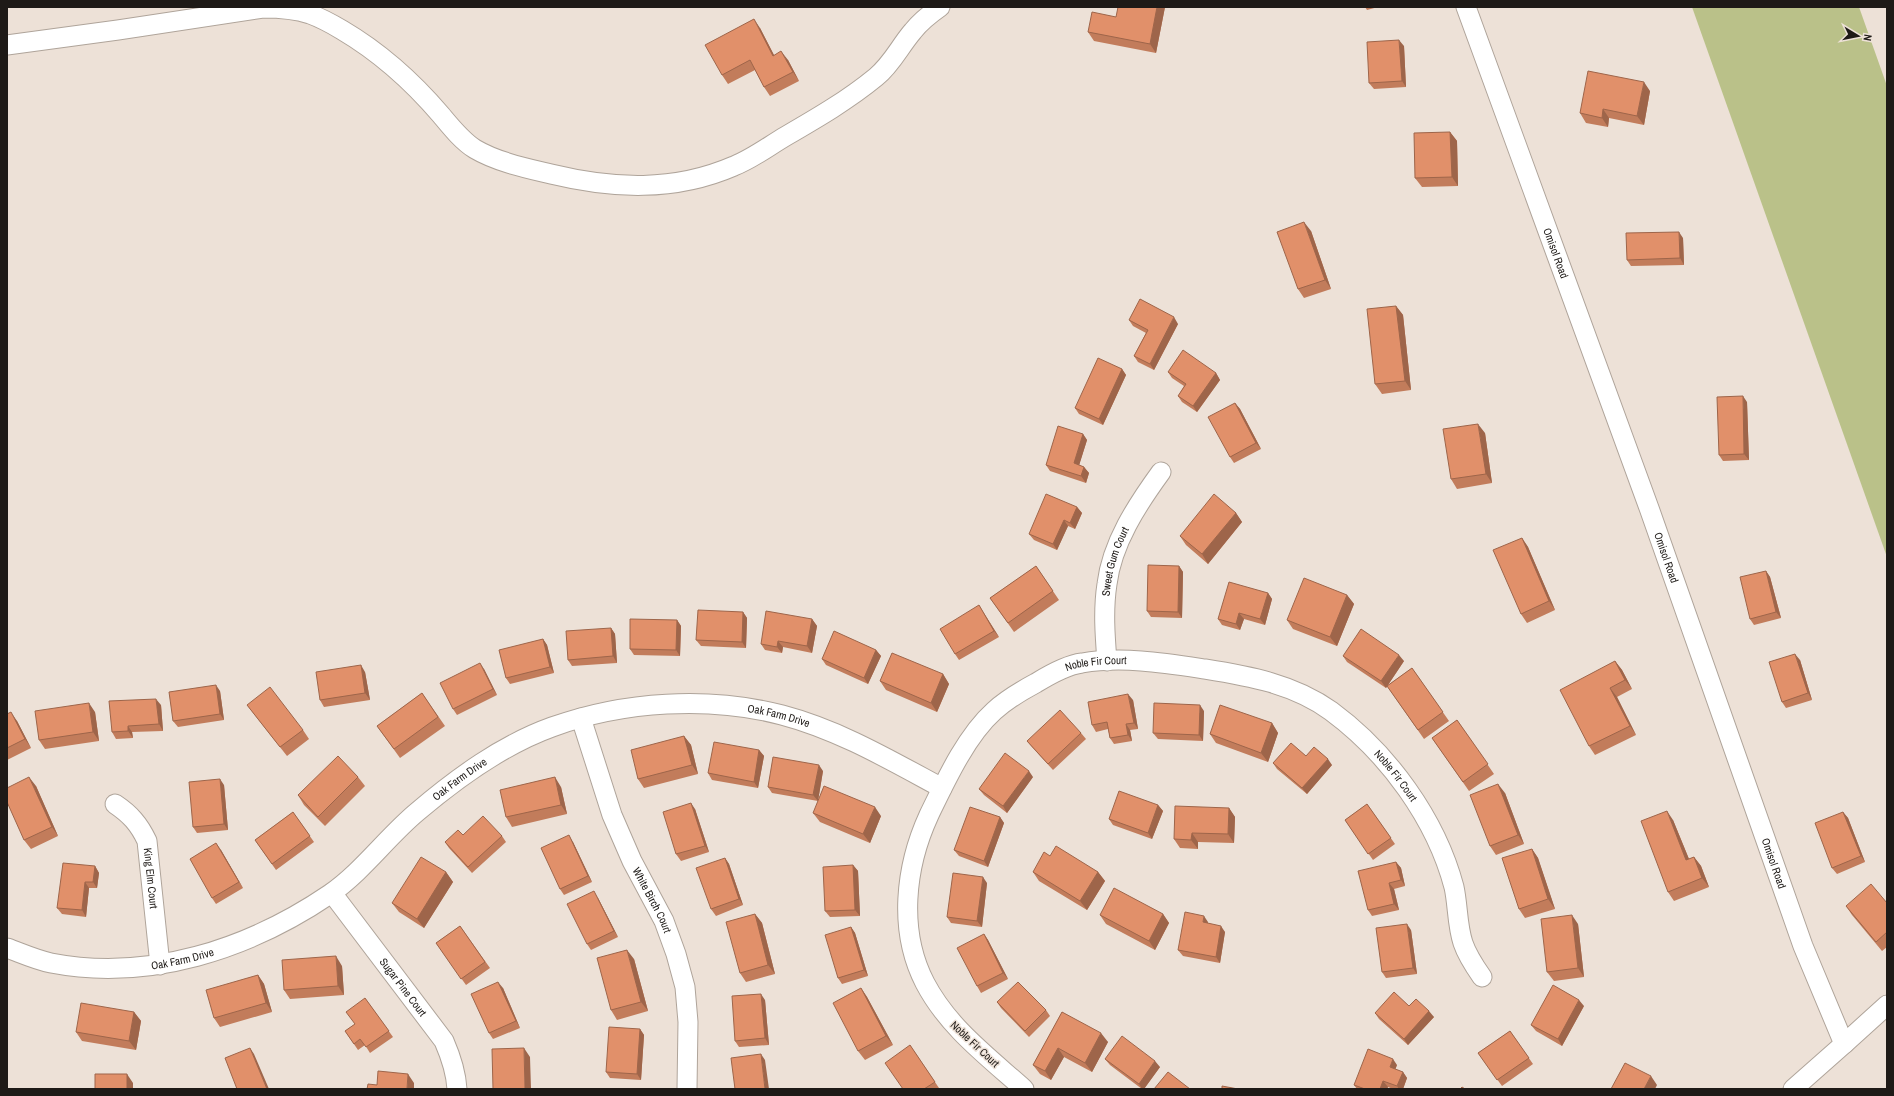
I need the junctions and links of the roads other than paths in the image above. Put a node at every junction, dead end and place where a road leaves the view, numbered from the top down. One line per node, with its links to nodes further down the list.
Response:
1 (940, 7): 3 (street)
2 (1466, 7): 14 (street, Omisol Road)
3 (7, 45)
4 (1161, 472): 5 (street, Sweet Gum Court)
5 (1107, 661): 7 (street, Noble Fir Court); 12 (street, Noble Fir Court)
6 (581, 718): 7 (street, Oak Farm Drive); 9 (street, Oak Farm Drive); 16 (street, White Birch Court)
7 (942, 788): 17 (street, Noble Fir Court)
8 (115, 804): 11 (street, King Elm Court)
9 (332, 893): 11 (street, Oak Farm Drive); 15 (street, Sugar Pine Court)
10 (7, 948): 11 (street, Oak Farm Drive)
11 (160, 965)
12 (1482, 977)
13 (1887, 1006): 14 (street)
14 (1844, 1044): 18 (street)
15 (457, 1089)
16 (687, 1089)
17 (1024, 1089)
18 (1793, 1089)

